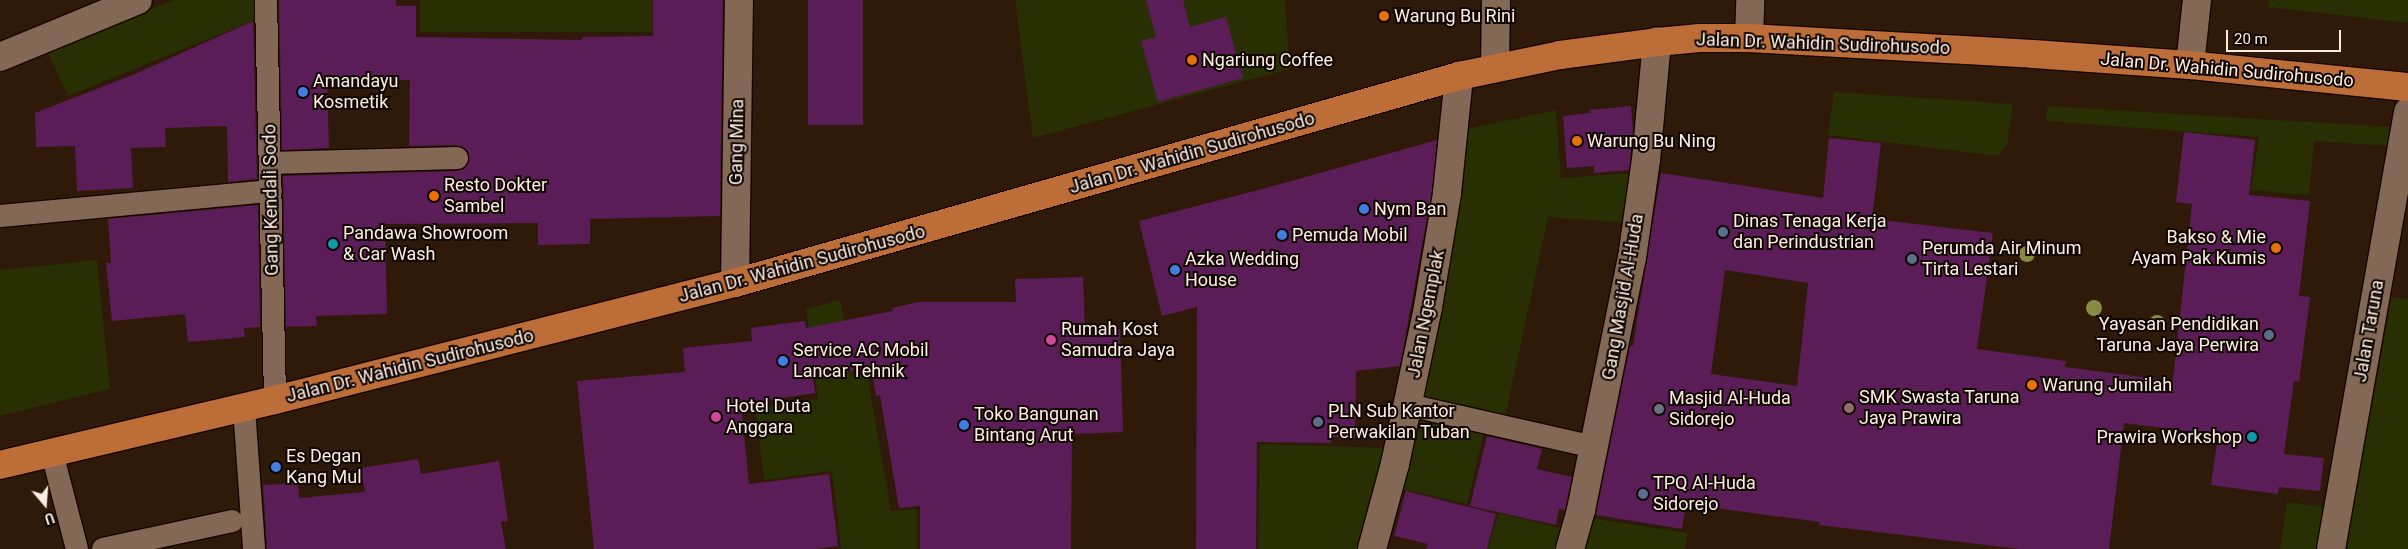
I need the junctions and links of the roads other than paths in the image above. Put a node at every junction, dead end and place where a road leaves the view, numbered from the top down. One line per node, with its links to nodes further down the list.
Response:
1 (138, 0): 9 (street)
2 (266, 0): 16 (lane, Gang Kendali Sodo)
3 (739, 0): 19 (street, Gang Mina)
4 (1496, 0): 11 (street)
5 (1750, 0): 7 (street)
6 (2197, 0): 10 (street)
7 (1749, 38): 8 (highway, Jalan Dr. Wahidin Sudirohusodo); 10 (highway, Jalan Dr. Wahidin Sudirohusodo)
8 (1657, 42): 11 (highway, Jalan Dr. Wahidin Sudirohusodo); 23 (street, Gang Masjid Al-Huda)
9 (0, 57)
10 (2190, 65): 13 (highway, Jalan Dr. Wahidin Sudirohusodo)
11 (1495, 68): 12 (highway, Jalan Dr. Wahidin Sudirohusodo)
12 (1460, 76): 19 (highway, Jalan Dr. Wahidin Sudirohusodo); 21 (street, Jalan Ngemplak)
13 (2408, 87)
14 (2408, 112): 32 (street, Jalan Taruna)
15 (458, 158): 16 (lane)
16 (270, 163): 17 (lane, Gang Kendali Sodo)
17 (271, 191): 18 (lane); 20 (lane, Gang Kendali Sodo)
18 (0, 216)
19 (735, 283): 20 (highway, Jalan Dr. Wahidin Sudirohusodo)
20 (275, 400): 22 (highway, Jalan Dr. Wahidin Sudirohusodo)
21 (1408, 405): 23 (lane); 30 (street, Jalan Ngemplak)
22 (244, 408): 24 (highway, Jalan Dr. Wahidin Sudirohusodo); 29 (lane)
23 (1594, 447): 31 (street, Gang Masjid Al-Huda)
24 (52, 453): 25 (highway, Jalan Dr. Wahidin Sudirohusodo); 27 (lane)
25 (0, 465)
26 (232, 521): 28 (lane)
27 (77, 549)
28 (103, 549)
29 (254, 549)
30 (1372, 549)
31 (1570, 549)
32 (2330, 549)

